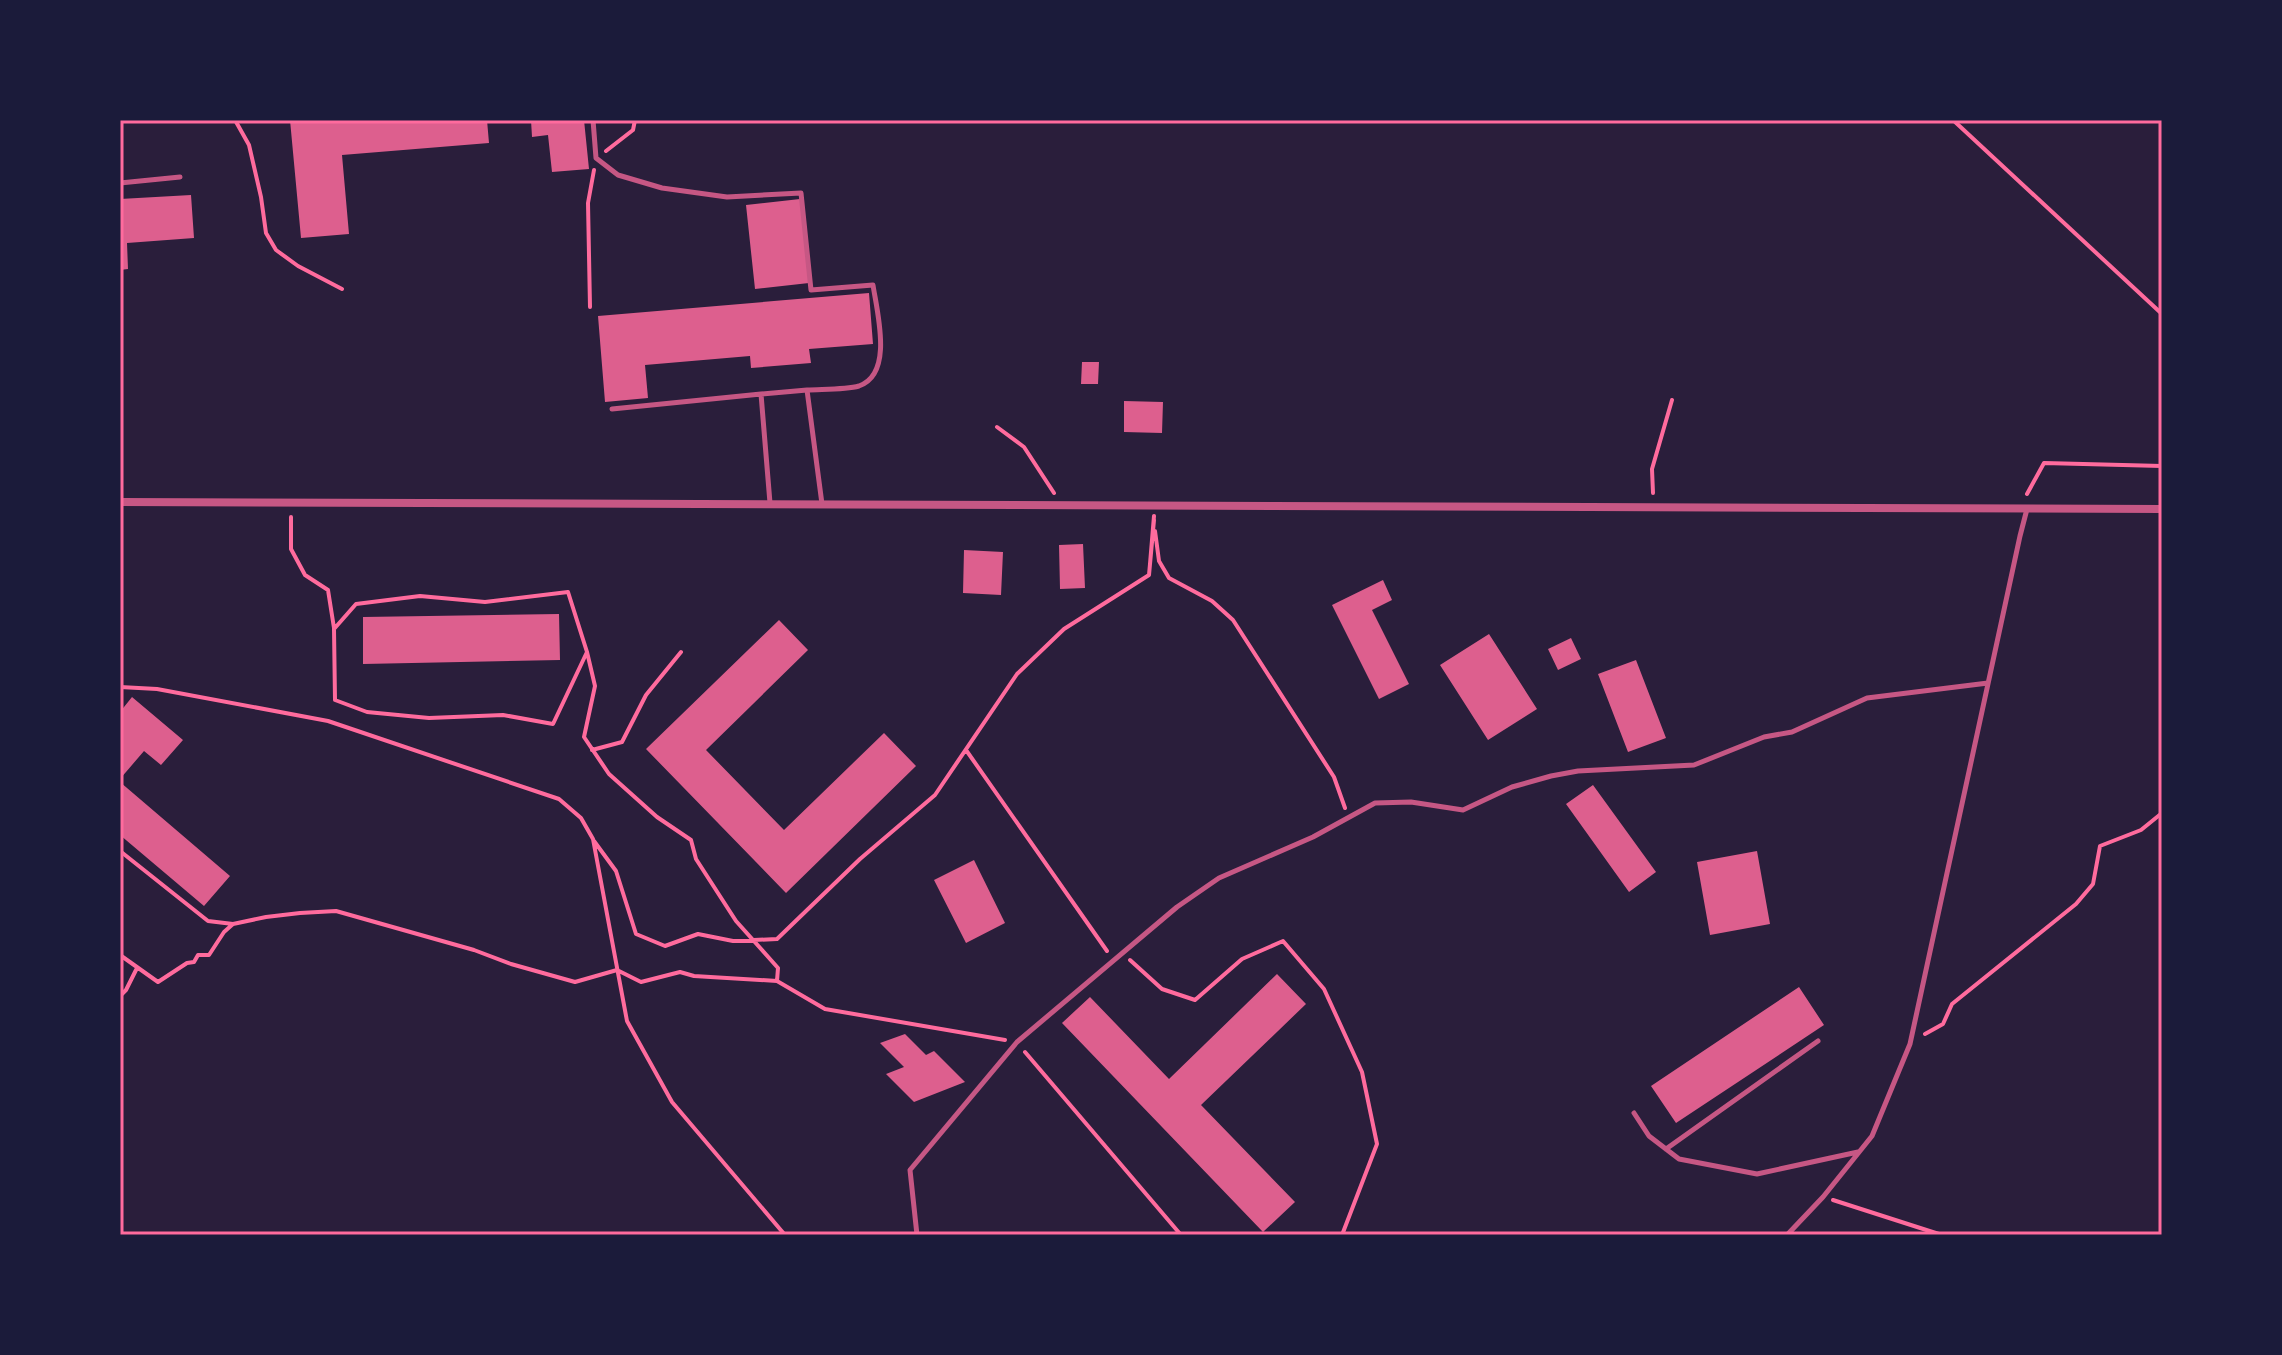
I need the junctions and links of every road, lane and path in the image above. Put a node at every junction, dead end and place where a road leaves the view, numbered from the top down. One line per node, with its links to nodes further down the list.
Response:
1 (235, 120): 8 (path)
2 (593, 120): 5 (lane)
3 (635, 120): 5 (path)
4 (1953, 120): 10 (path)
5 (596, 158): 9 (path); 11 (lane)
6 (180, 177): 7 (lane)
7 (120, 183)
8 (342, 289)
9 (590, 307)
10 (2162, 314)
11 (807, 390): 12 (lane); 20 (lane)
12 (761, 394): 14 (lane); 19 (lane)
13 (1672, 400): 23 (path)
14 (612, 409)
15 (997, 427): 21 (path)
16 (2162, 466): 24 (path)
17 (120, 502): 18 (street)
18 (291, 503): 19 (street); 28 (path)
19 (770, 504): 20 (street)
20 (822, 505): 21 (street)
21 (1062, 505): 22 (street)
22 (1155, 506): 23 (street); 26 (path); 27 (path)
23 (1655, 507): 24 (street)
24 (2023, 508): 25 (street); 31 (lane)
25 (2162, 509)
26 (1154, 522): 27 (path); 36 (path)
27 (1150, 564): 34 (path)
28 (334, 629): 29 (path); 29 (path)
29 (587, 652): 33 (path)
30 (681, 652): 33 (path)
31 (1988, 683): 36 (lane); 50 (lane)
32 (120, 687): 37 (path)
33 (592, 750): 40 (path)
34 (966, 750): 40 (path); 43 (path)
35 (2162, 813): 50 (path)
36 (1352, 816): 41 (lane)
37 (593, 839): 40 (path); 45 (path)
38 (120, 851): 39 (path)
39 (233, 924): 44 (path); 45 (path)
40 (752, 940): 46 (path)
41 (1122, 953): 43 (lane); 58 (path)
42 (120, 955): 44 (path)
43 (1113, 960): 49 (lane)
44 (137, 967): 47 (path)
45 (617, 970): 46 (path); 55 (path)
46 (777, 981): 49 (path)
47 (120, 996)
48 (1818, 1041): 52 (lane)
49 (1017, 1042): 56 (lane); 57 (path)
50 (1910, 1044): 53 (lane)
51 (1634, 1113): 52 (lane)
52 (1666, 1149): 53 (lane)
53 (1859, 1152): 54 (lane)
54 (1823, 1197): 59 (lane); 60 (path)
55 (785, 1235)
56 (917, 1235)
57 (1181, 1235)
58 (1342, 1235)
59 (1787, 1235)
60 (1942, 1235)

